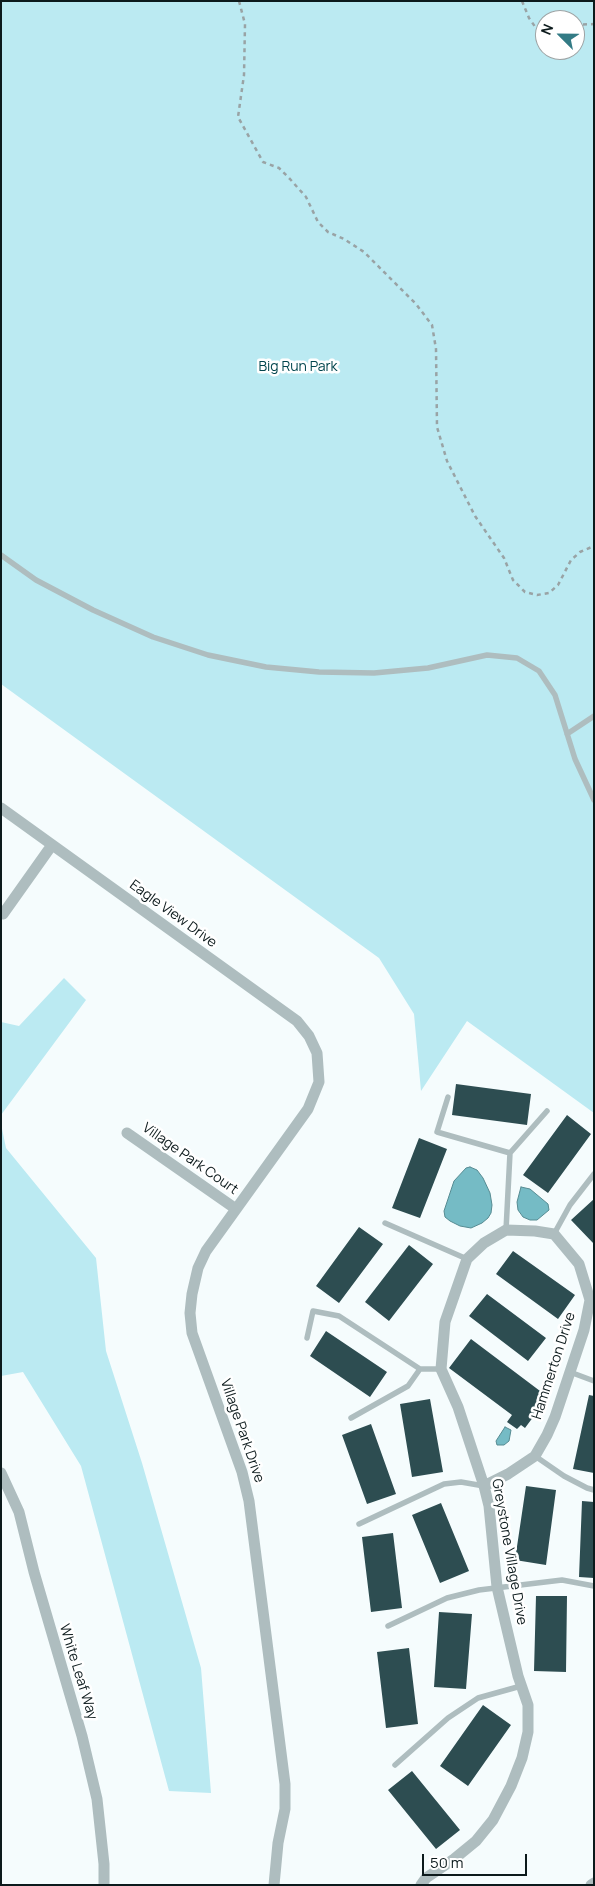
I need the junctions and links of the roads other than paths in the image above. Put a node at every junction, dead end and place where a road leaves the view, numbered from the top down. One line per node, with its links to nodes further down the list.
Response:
1 (1, 555): 3 (lane)
2 (594, 716): 3 (lane)
3 (567, 734): 4 (lane)
4 (594, 800)
5 (1, 808): 6 (street, Eagle View Drive)
6 (52, 845): 7 (street); 8 (street, Eagle View Drive)
7 (3, 914)
8 (317, 1053): 14 (street, Village Park Drive)
9 (448, 1097): 12 (lane)
10 (547, 1111): 12 (lane)
11 (127, 1133): 14 (street, Village Park Court)
12 (510, 1153): 16 (lane)
13 (594, 1174): 17 (lane)
14 (236, 1209): 38 (street, Village Park Drive)
15 (385, 1222): 18 (lane)
16 (506, 1230): 17 (street); 18 (street, Greystone Village Drive)
17 (554, 1234): 19 (street, Hammerton Drive)
18 (467, 1259): 22 (street, Greystone Village Drive)
19 (590, 1290): 23 (street, Hammerton Drive)
20 (307, 1338): 21 (lane)
21 (420, 1369): 22 (lane); 25 (lane)
22 (441, 1369): 28 (street, Greystone Village Drive)
23 (570, 1372): 24 (lane); 26 (street, Hammerton Drive)
24 (594, 1381)
25 (351, 1418)
26 (535, 1456): 28 (street, Hammerton Drive); 29 (lane)
27 (1, 1473): 37 (street, White Leaf Way)
28 (484, 1486): 30 (lane); 32 (street, Greystone Village Drive)
29 (594, 1490)
30 (359, 1524)
31 (594, 1586): 32 (lane)
32 (497, 1587): 33 (lane); 34 (street, Greystone Village Drive)
33 (388, 1626)
34 (521, 1686): 35 (lane); 39 (street, Greystone Village Drive)
35 (395, 1765)
36 (594, 1883): 40 (street)
37 (104, 1885)
38 (274, 1885)
39 (421, 1885)
40 (590, 1885)

